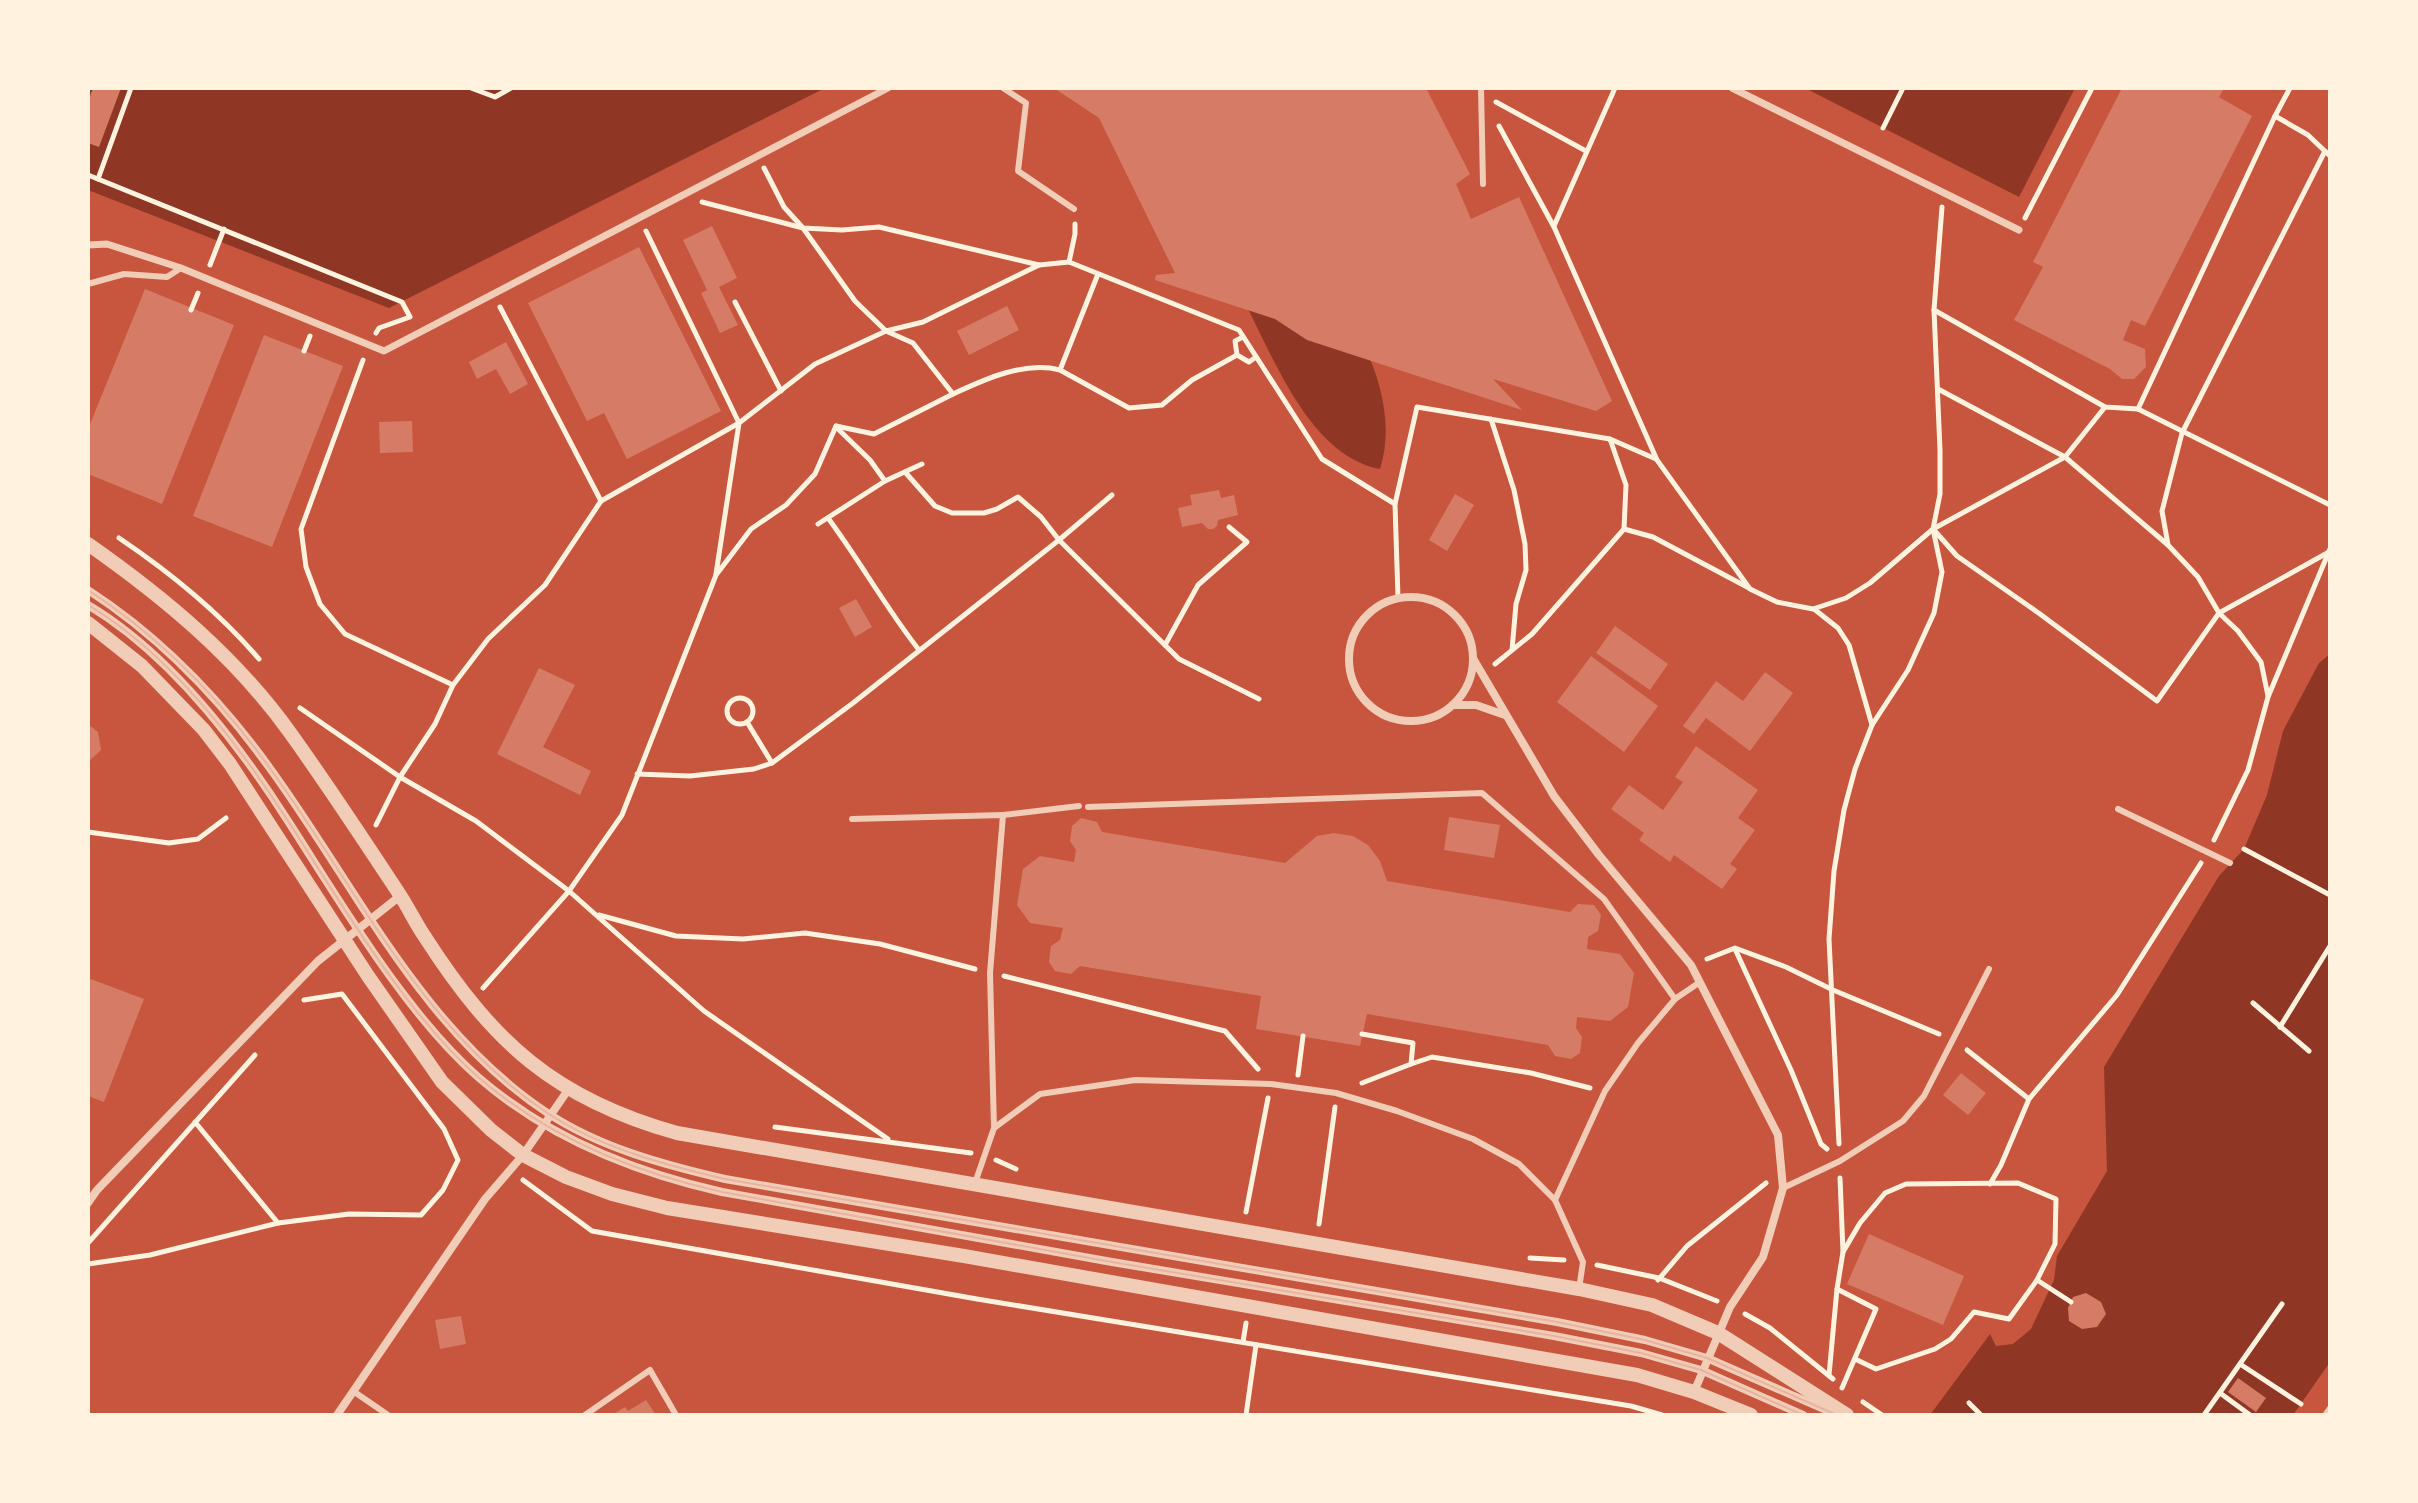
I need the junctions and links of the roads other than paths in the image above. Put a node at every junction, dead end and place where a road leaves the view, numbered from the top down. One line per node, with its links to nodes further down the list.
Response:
1 (888, 88): 9 (street)
2 (1003, 88): 6 (lane)
3 (1732, 88): 7 (street)
4 (1481, 91): 5 (lane)
5 (1483, 184)
6 (1074, 209)
7 (2019, 230)
8 (88, 245): 9 (street)
9 (181, 268): 10 (lane)
10 (88, 284)
11 (88, 544): 24 (street)
12 (88, 590): 25 (street)
13 (88, 605): 26 (street)
14 (88, 623): 27 (street)
15 (1474, 660): 16 (street); 16 (street); 17 (street)
16 (1453, 705): 17 (street)
17 (1505, 715): 29 (street)
18 (1079, 806): 21 (lane)
19 (1088, 807): 30 (lane)
20 (2118, 809): 23 (lane)
21 (1003, 815): 22 (lane); 34 (lane)
22 (852, 819)
23 (2230, 863)
24 (400, 896): 25 (street); 31 (street)
25 (369, 919): 26 (street); 32 (street)
26 (358, 928): 27 (street); 33 (street)
27 (344, 940): 35 (street); 37 (street)
28 (1989, 969): 38 (lane)
29 (1700, 982): 30 (lane); 38 (street)
30 (1675, 999): 39 (lane)
31 (568, 1090): 32 (street); 36 (street)
32 (551, 1115): 33 (street); 43 (street)
33 (544, 1125): 35 (street); 44 (street)
34 (994, 1128): 36 (lane); 39 (lane)
35 (523, 1155): 45 (street); 46 (street)
36 (975, 1183): 41 (street)
37 (93, 1188): 40 (street)
38 (1783, 1188): 42 (street)
39 (1555, 1200): 41 (lane)
40 (88, 1203)
41 (1579, 1289): 42 (street)
42 (1718, 1333): 43 (street); 55 (street)
43 (1707, 1358): 44 (street); 54 (street)
44 (1701, 1370): 46 (street); 53 (street)
45 (353, 1391): 48 (street); 49 (lane)
46 (1694, 1392): 52 (street)
47 (2330, 1409): 56 (street)
48 (337, 1415)
49 (388, 1415)
50 (585, 1415): 51 (lane)
51 (676, 1415)
52 (1751, 1415)
53 (1803, 1415)
54 (1837, 1415)
55 (1847, 1415)
56 (2326, 1415)

